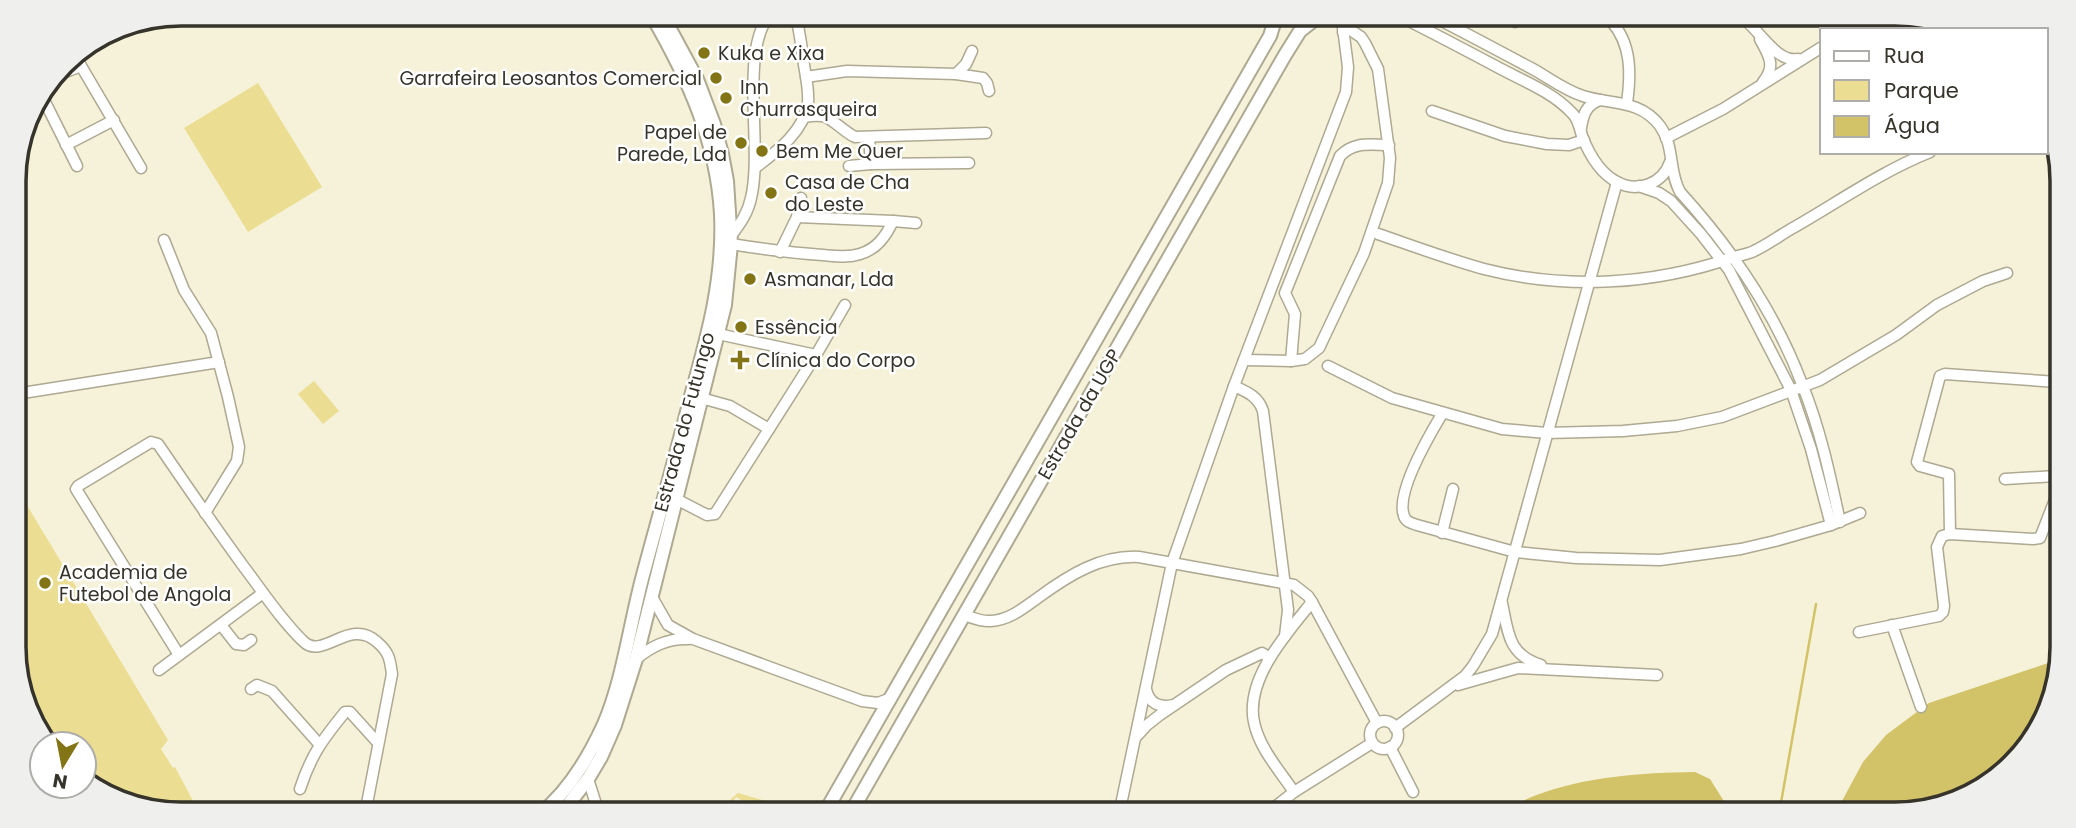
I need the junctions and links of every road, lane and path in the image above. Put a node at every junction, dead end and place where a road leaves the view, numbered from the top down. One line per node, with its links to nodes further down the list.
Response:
1 (658, 26): 126 (main road, Estrada do Futungo)
2 (668, 26): 52 (main road, Estrada do Futungo)
3 (762, 26): 43 (street)
4 (797, 26): 21 (street)
5 (1273, 26): 107 (main road)
6 (1304, 26): 91 (main road, Estrada da UGP)
7 (1338, 26): 14 (street)
8 (1342, 26): 14 (street)
9 (1418, 26): 31 (street)
10 (1451, 26): 24 (street)
11 (1614, 26): 25 (street)
12 (1751, 26): 22 (street)
13 (1752, 26): 17 (street)
14 (1343, 32): 35 (street); 61 (street)
15 (1820, 48): 17 (street)
16 (972, 51): 20 (street)
17 (1801, 59): 22 (street)
18 (81, 66): 19 (street); 29 (street)
19 (76, 68)
20 (956, 74): 21 (street); 23 (street)
21 (806, 76): 28 (street)
22 (1759, 87): 33 (street)
23 (989, 91)
24 (1601, 100): 25 (street); 31 (street)
25 (1627, 103): 33 (street)
26 (46, 105): 34 (street)
27 (1432, 111): 31 (street)
28 (804, 117): 32 (street); 43 (street)
29 (114, 120): 34 (street); 42 (street)
30 (986, 133): 32 (street)
31 (1582, 135): 44 (street)
32 (869, 137): 39 (street)
33 (1667, 138): 37 (street)
34 (66, 145): 40 (street)
35 (1389, 145): 62 (street); 62 (street)
36 (1926, 154): 54 (street)
37 (1671, 155): 45 (street); 54 (street)
38 (969, 163): 39 (street)
39 (871, 164): 41 (street)
40 (76, 166)
41 (849, 166)
42 (141, 168)
43 (755, 168): 52 (street)
44 (1617, 182): 45 (street); 57 (street)
45 (1639, 186): 55 (street)
46 (801, 198): 47 (street)
47 (796, 217): 48 (street); 53 (street)
48 (893, 221): 49 (street); 53 (street)
49 (916, 223)
50 (1378, 234): 57 (street)
51 (164, 240): 63 (street)
52 (731, 240): 53 (street); 59 (main road, Estrada do Futungo)
53 (780, 252)
54 (1735, 257): 55 (street); 67 (street)
55 (1722, 262): 57 (street); 68 (street)
56 (2007, 273): 67 (street)
57 (1591, 281): 73 (street)
58 (845, 305): 60 (street)
59 (718, 334): 60 (street); 70 (main road, Estrada do Futungo)
60 (816, 355): 72 (street)
61 (1244, 359): 62 (street); 66 (street)
62 (1292, 361)
63 (219, 362): 69 (street); 79 (street)
64 (1328, 366): 71 (street)
65 (2050, 382): 83 (street)
66 (1234, 386): 85 (street); 86 (street)
67 (1803, 386): 68 (street); 81 (street)
68 (1791, 390): 73 (street); 81 (street)
69 (27, 392)
70 (701, 398): 72 (street); 77 (main road, Estrada do Futungo)
71 (1442, 414): 73 (street); 82 (street)
72 (769, 429): 77 (street)
73 (1547, 433): 84 (street)
74 (2050, 476): 75 (street)
75 (2005, 479)
76 (1453, 489): 82 (street)
77 (676, 499): 88 (main road, Estrada do Futungo)
78 (2050, 512): 83 (street)
79 (205, 513): 87 (street); 98 (street)
80 (1860, 513): 81 (street)
81 (1836, 524): 84 (street)
82 (1442, 533): 84 (street)
83 (1950, 534): 93 (street)
84 (1516, 552): 89 (street)
85 (1172, 563): 86 (street); 91 (street); 104 (street)
86 (1285, 583): 90 (street); 95 (street)
87 (263, 593): 92 (street); 115 (street)
88 (652, 597): 96 (street); 100 (main road, Estrada do Futungo)
89 (1502, 599): 101 (street); 105 (street)
90 (1312, 602): 95 (street); 111 (street)
91 (964, 615): 130 (main road, Estrada da UGP)
92 (221, 625): 97 (street); 98 (street)
93 (1892, 625): 94 (street); 110 (street)
94 (1859, 632)
95 (1285, 636): 99 (street)
96 (693, 639): 100 (street); 108 (street)
97 (251, 640)
98 (179, 655): 102 (street)
99 (1270, 658): 109 (street); 121 (street)
100 (636, 659): 119 (main road, Estrada do Futungo)
101 (1549, 668): 103 (street); 105 (street)
102 (159, 670)
103 (1657, 675)
104 (1146, 685): 109 (street); 114 (street)
105 (1454, 686): 113 (street)
106 (251, 689): 117 (street)
107 (891, 698): 108 (street); 112 (main road)
108 (862, 701): 112 (street)
109 (1174, 705): 114 (street)
110 (1921, 707)
111 (1377, 723): 113 (street); 116 (street)
112 (874, 727): 129 (main road)
113 (1395, 728): 118 (street)
114 (1134, 742): 123 (street)
115 (378, 743): 117 (street); 125 (street)
116 (1372, 743): 118 (street); 121 (street)
117 (319, 744): 120 (street)
118 (1390, 747): 122 (street)
119 (589, 779): 127 (main road, Estrada do Futungo); 128 (street)
120 (300, 789)
121 (1294, 792): 124 (street)
122 (1413, 792)
123 (1122, 801)
124 (1282, 801)
125 (367, 802)
126 (553, 802)
127 (571, 802)
128 (595, 802)
129 (831, 802)
130 (857, 802)

